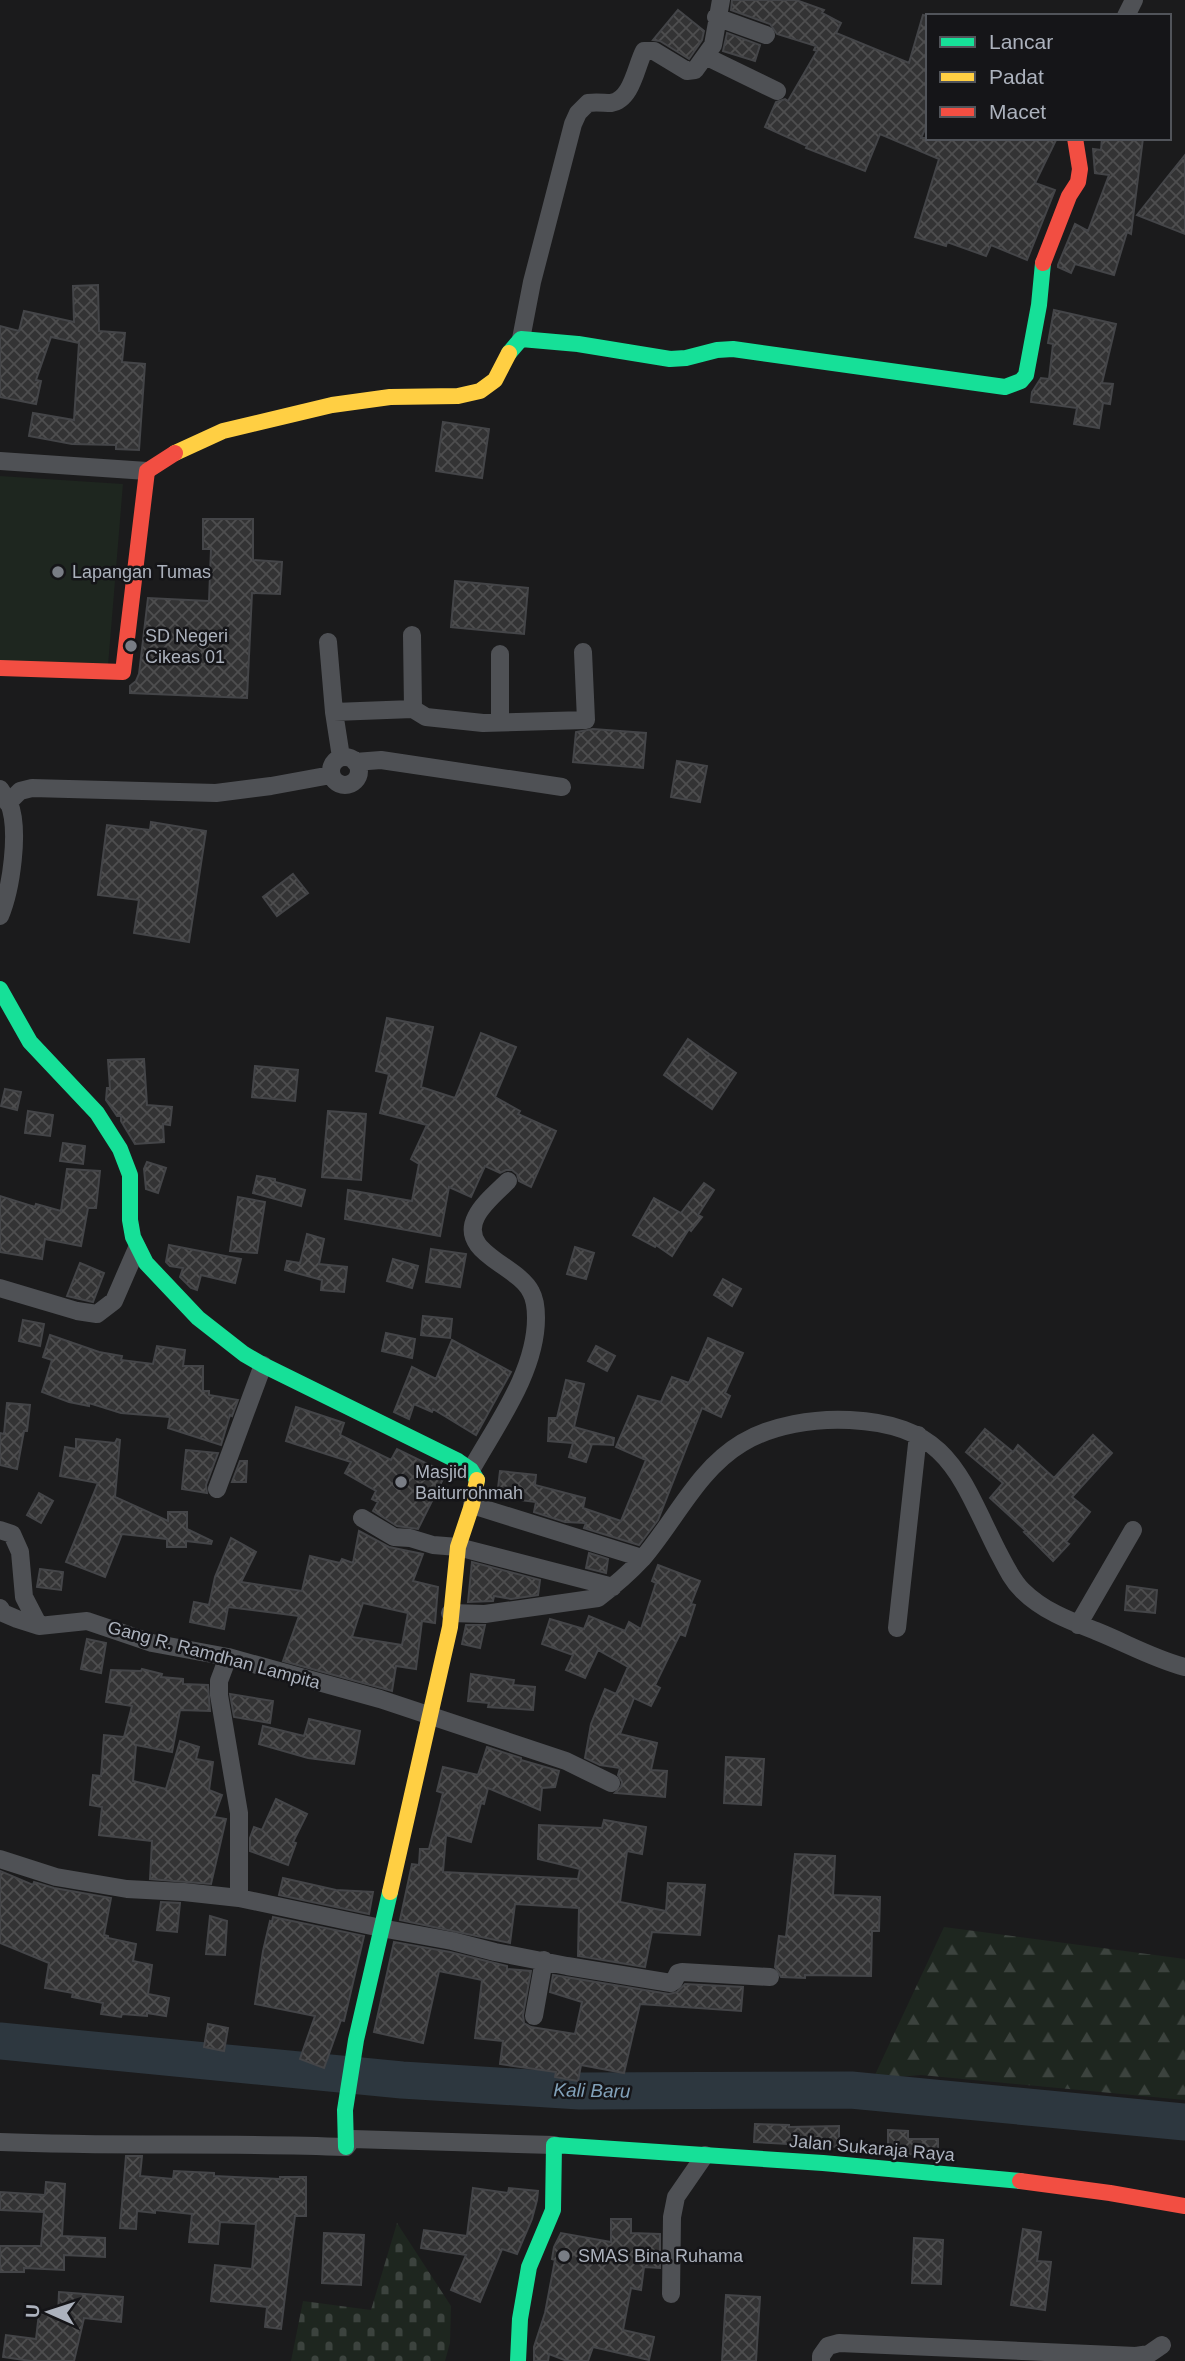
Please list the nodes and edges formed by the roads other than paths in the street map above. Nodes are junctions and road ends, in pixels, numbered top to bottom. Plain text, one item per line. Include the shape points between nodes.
1 (718, 9) edge
2 (766, 34) dead end
3 (705, 56) junction
4 (777, 91) dead end
5 (1075, 140) edge
6 (521, 339) junction
7 (0, 461) edge
8 (147, 471) junction
9 (412, 635) dead end
10 (328, 642) dead end
11 (583, 652) dead end
12 (500, 654) dead end
13 (0, 668) edge
14 (413, 709) junction
15 (334, 712) junction
16 (500, 722) junction
17 (348, 760) junction
18 (331, 775) junction
19 (562, 787) dead end
20 (4, 796) edge
21 (0, 916) edge
22 (0, 989) edge
23 (508, 1181) dead end
24 (137, 1248) junction
25 (0, 1288) edge
26 (263, 1365) junction
27 (918, 1435) junction
28 (471, 1470) junction
29 (217, 1489) dead end
30 (472, 1505) junction
31 (362, 1518) dead end
32 (0, 1530) edge
33 (1133, 1530) dead end
34 (458, 1547) junction
35 (642, 1558) junction
36 (613, 1587) junction
37 (0, 1608) edge
38 (450, 1613) junction
39 (1079, 1625) junction
40 (39, 1626) junction
41 (897, 1628) dead end
42 (228, 1657) junction
43 (1185, 1667) edge
44 (430, 1714) junction
45 (611, 1783) dead end
46 (0, 1859) edge
47 (239, 1898) junction
48 (381, 1928) junction
49 (544, 1960) junction
50 (770, 1977) dead end
51 (534, 2016) dead end
52 (0, 2142) edge
53 (554, 2145) junction
54 (346, 2147) junction
55 (705, 2155) junction
56 (1184, 2208) edge
57 (671, 2294) dead end
58 (1162, 2345) dead end
59 (518, 2361) edge
60 (821, 2361) edge

1 - 2 street
1 - 3 street via 713,45
3 - 4 street
3 - 6 street via 695,70 687,71 654,51 644,51 633,85 622,96 612,103 588,103 578,113
5 - 6 street via 1080,169 1077,182 1043,261 1026,375 1011,386 733,349 680,359
6 - 8 street via 493,384 480,391 449,397 349,400 209,436
7 - 8 street
8 - 13 street via 124,673
9 - 14 street
10 - 15 street
11 - 16 street via 586,720
12 - 16 street
14 - 15 street
14 - 16 street via 426,717
15 - 17 street
17 - 18 street via 334,761
17 - 18 street via 359,769 357,778 343,785
17 - 19 street
18 - 20 street via 216,793 32,788
20 - 21 street via 12,815 13,850
22 - 24 street via 30,1042 97,1113 120,1149 130,1175 130,1220
23 - 28 street via 476,1216 474,1242 531,1291 536,1318 520,1384
24 - 25 street via 114,1301 97,1314
24 - 26 street via 198,1318
26 - 28 street
26 - 29 street
27 - 35 street via 869,1421 838,1420 807,1422 745,1441 705,1475
27 - 39 street via 956,1469 1021,1590
27 - 41 street
28 - 30 street via 477,1480
30 - 34 street
30 - 35 street
31 - 34 street via 394,1537
32 - 40 street via 12,1534 20,1552 24,1597
33 - 39 street
34 - 36 street
34 - 38 street
35 - 36 street
36 - 38 street via 584,1601 485,1614
37 - 40 street, Gang R. Ramdhan Lampita
38 - 44 street
39 - 43 street
40 - 42 street, Gang R. Ramdhan Lampita via 87,1621 152,1643
42 - 44 street, Gang R. Ramdhan Lampita
42 - 47 street via 219,1695 239,1814
44 - 45 street, Gang R. Ramdhan Lampita via 566,1761
44 - 48 street
46 - 47 street via 55,1877 127,1889
47 - 48 street
48 - 49 street
48 - 54 street via 356,2040 345,2110
49 - 50 street via 673,1983 682,1972
49 - 51 street
52 - 54 street
53 - 54 street via 352,2138
53 - 55 street, Jalan Sukaraja Raya
53 - 59 street via 553,2210 529,2267
55 - 56 street, Jalan Sukaraja Raya via 1061,2186
55 - 57 street via 676,2197
58 - 60 street via 1136,2356 839,2343 828,2346

